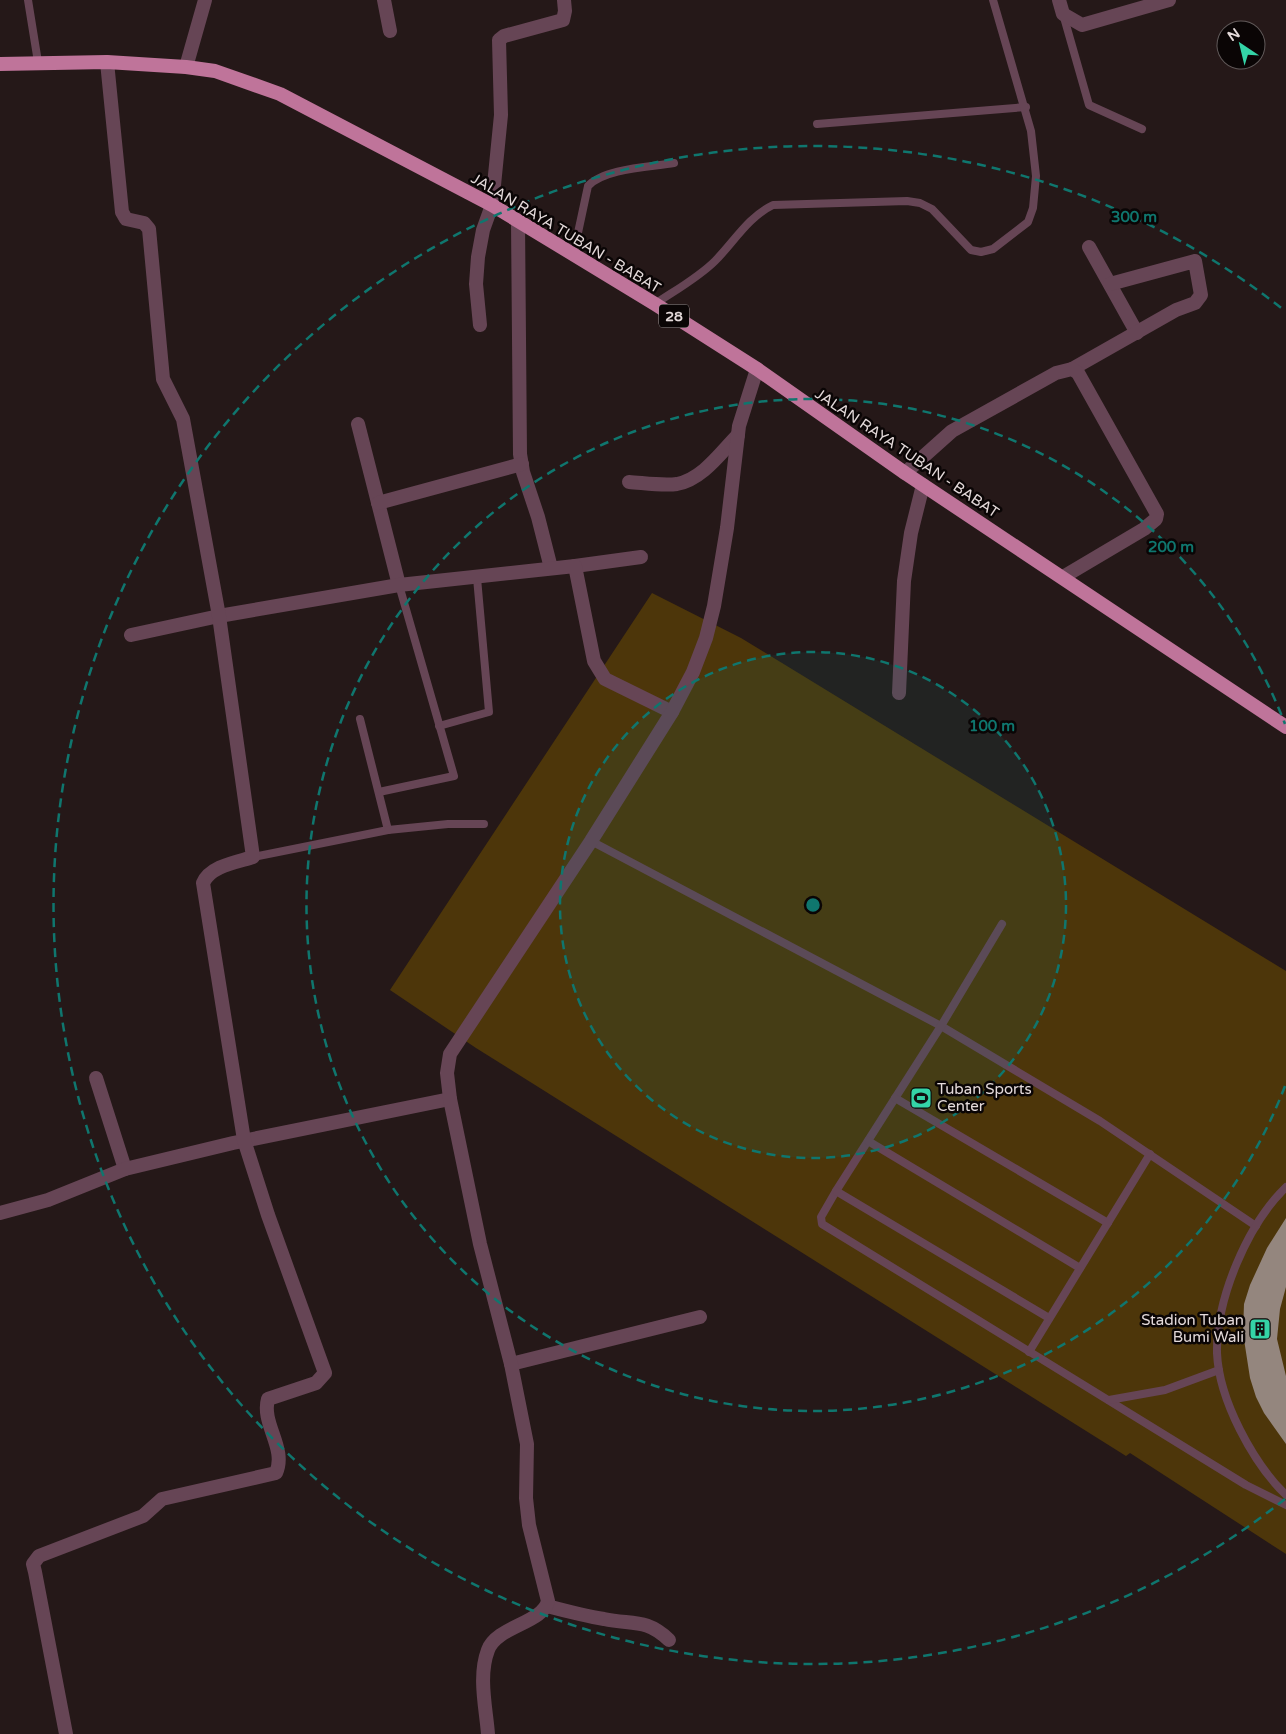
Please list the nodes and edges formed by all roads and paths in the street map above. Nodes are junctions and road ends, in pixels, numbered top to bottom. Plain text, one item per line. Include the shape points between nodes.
1 (28, 0) edge
2 (205, 0) edge
3 (384, 0) edge
4 (564, 0) edge
5 (993, 0) edge
6 (1059, 0) edge
7 (1170, 0) edge
8 (1064, 14) junction
9 (390, 31) dead end
10 (38, 62) junction
11 (107, 62) junction
12 (0, 64) edge
13 (186, 67) junction
14 (1026, 107) junction
15 (817, 124) dead end
16 (1142, 129) dead end
17 (674, 163) dead end
18 (492, 205) junction
19 (518, 222) junction
20 (1089, 247) dead end
21 (573, 256) junction
22 (1110, 284) junction
23 (655, 304) junction
24 (480, 325) dead end
25 (1137, 333) junction
26 (757, 369) junction
27 (1072, 369) junction
28 (358, 424) dead end
29 (738, 435) junction
30 (522, 464) junction
31 (905, 474) junction
32 (629, 482) dead end
33 (923, 485) junction
34 (378, 503) junction
35 (641, 557) dead end
36 (575, 566) junction
37 (551, 568) junction
38 (1063, 577) junction
39 (477, 578) junction
40 (399, 585) junction
41 (219, 616) junction
42 (131, 635) dead end
43 (899, 693) dead end
44 (672, 712) junction
45 (360, 719) dead end
46 (440, 726) junction
47 (1286, 726) edge
48 (379, 792) junction
49 (484, 824) dead end
50 (388, 830) junction
51 (591, 841) junction
52 (253, 857) junction
53 (1002, 924) dead end
54 (942, 1026) junction
55 (96, 1078) dead end
56 (895, 1098) junction
57 (450, 1099) junction
58 (244, 1140) junction
59 (868, 1141) junction
60 (1150, 1154) junction
61 (125, 1169) junction
62 (1286, 1187) edge
63 (836, 1190) junction
64 (0, 1213) edge
65 (1108, 1223) junction
66 (1256, 1226) junction
67 (1080, 1268) junction
68 (700, 1317) dead end
69 (1049, 1318) junction
70 (1029, 1352) junction
71 (511, 1364) junction
72 (1219, 1370) junction
73 (1108, 1400) junction
74 (1286, 1496) edge
75 (1286, 1505) edge
76 (547, 1606) junction
77 (669, 1640) dead end
78 (66, 1734) edge
79 (488, 1734) edge

1 - 10 lane
2 - 13 street
3 - 9 street
4 - 18 street via 563,20 498,40 501,115
5 - 14 lane
6 - 8 street
7 - 8 street via 1082,25
8 - 16 lane via 1089,105
10 - 11 highway, JALAN RAYA TUBAN - BABAT / 28
10 - 12 highway, JALAN RAYA TUBAN - BABAT / 28
11 - 13 highway, JALAN RAYA TUBAN - BABAT / 28
11 - 41 street via 122,212 126,219 144,223 149,229 163,379 183,419
13 - 18 highway, JALAN RAYA TUBAN - BABAT / 28 via 215,71 280,94
14 - 15 lane
14 - 23 lane via 1036,176 1033,208 1028,222 993,248 981,252 971,250 932,209 920,203 773,205 750,221 713,263
17 - 21 lane via 594,179 588,186
18 - 19 highway, JALAN RAYA TUBAN - BABAT / 28
18 - 24 street via 478,256 476,284
19 - 21 highway, JALAN RAYA TUBAN - BABAT / 28
19 - 30 street
20 - 22 street
21 - 23 highway, JALAN RAYA TUBAN - BABAT / 28
22 - 25 street
22 - 25 street via 1195,261 1201,291 1199,300
23 - 26 highway, JALAN RAYA TUBAN - BABAT / 28
25 - 27 street
26 - 29 street via 742,409
26 - 31 highway, JALAN RAYA TUBAN - BABAT / 28
27 - 31 street via 1056,373 952,431
27 - 38 street via 1078,373 1157,514 1156,519 1144,529
28 - 34 street
29 - 32 street via 702,472 677,484
29 - 44 street via 727,528 706,638
30 - 34 street
30 - 37 street
31 - 33 highway, JALAN RAYA TUBAN - BABAT / 28
33 - 38 highway, JALAN RAYA TUBAN - BABAT / 28
33 - 43 street via 904,580
34 - 40 street
35 - 36 street
36 - 37 street
36 - 44 street via 594,661 601,674 605,679
37 - 39 street
38 - 47 highway, JALAN RAYA TUBAN - BABAT / 28
39 - 40 street
39 - 46 lane via 489,712
40 - 41 street
40 - 46 lane
41 - 42 street
41 - 52 street
44 - 51 street
45 - 48 lane
46 - 48 lane via 454,776
48 - 50 lane
49 - 50 lane
50 - 52 lane
51 - 54 lane
51 - 57 street via 450,1054 447,1073
52 - 58 street via 212,871 203,883
53 - 54 lane
54 - 56 lane
54 - 60 lane
55 - 61 street
56 - 59 lane
56 - 65 lane
57 - 58 street
57 - 71 street via 480,1244
58 - 61 street
58 - 78 street via 325,1373 316,1383 268,1399 265,1409 280,1456 276,1473 162,1499 143,1516 39,1556 33,1564
59 - 63 lane
59 - 67 lane
60 - 65 lane
60 - 66 lane
61 - 64 street via 48,1200
62 - 66 lane
63 - 69 lane
63 - 70 lane via 821,1217 825,1227
65 - 67 lane
66 - 72 lane via 1237,1265 1223,1311 1218,1334
67 - 69 lane
68 - 71 street
69 - 70 lane
70 - 73 lane
71 - 76 street via 527,1444 529,1525 548,1594
72 - 73 lane via 1165,1390
72 - 74 lane via 1245,1439
73 - 75 lane via 1246,1485
76 - 77 street via 607,1620 639,1622 653,1627
76 - 79 street via 499,1636 487,1652 483,1681

